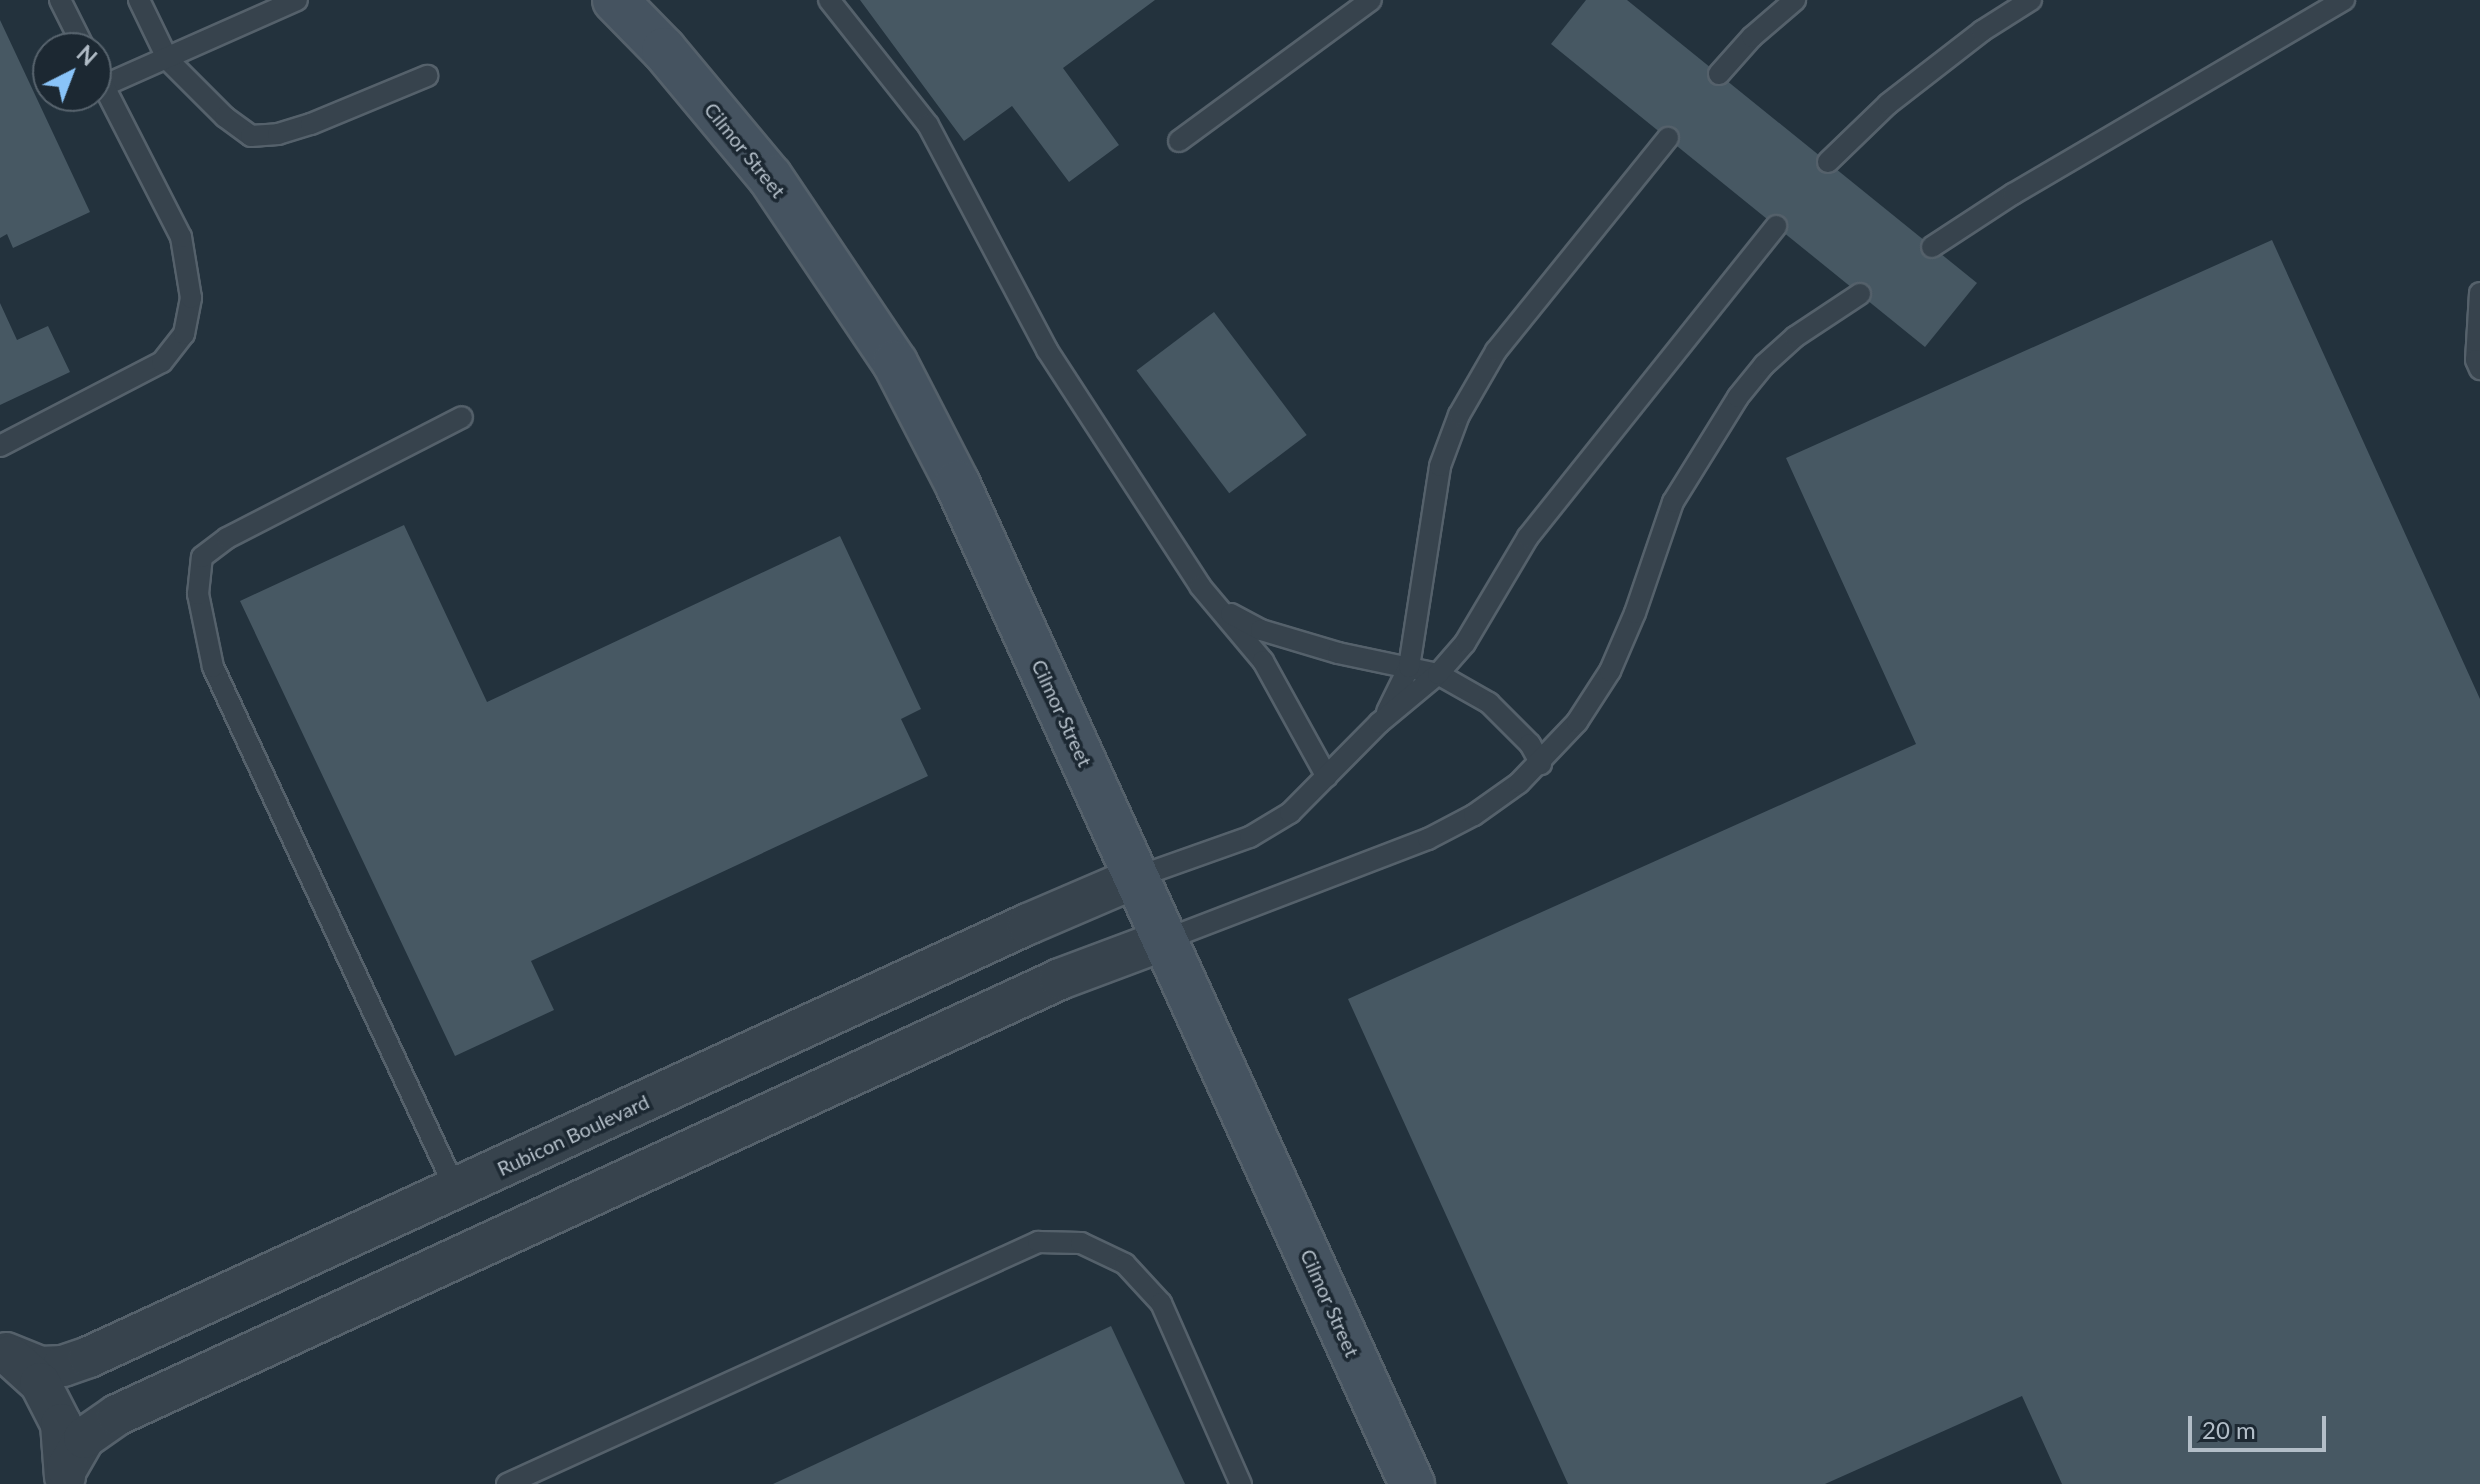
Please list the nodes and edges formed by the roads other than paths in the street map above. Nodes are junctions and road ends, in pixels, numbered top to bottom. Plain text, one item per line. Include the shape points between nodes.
1 (60, 0) edge
2 (139, 0) edge
3 (297, 0) edge
4 (615, 0) edge
5 (829, 0) edge
6 (1371, 0) edge
7 (1795, 0) edge
8 (2031, 0) edge
9 (2344, 0) edge
10 (76, 32) edge
11 (168, 60) junction
12 (1719, 74) dead end
13 (112, 76) edge
14 (427, 76) dead end
15 (112, 102) edge
16 (1668, 138) dead end
17 (1179, 141) dead end
18 (1828, 162) dead end
19 (1776, 226) dead end
20 (1932, 247) dead end
21 (2480, 293) edge
22 (1860, 294) dead end
23 (2480, 369) edge
24 (462, 417) dead end
25 (0, 446) edge
26 (1222, 610) junction
27 (1409, 667) junction
28 (1438, 674) junction
29 (1379, 723) junction
30 (1541, 764) junction
31 (1327, 777) junction
32 (1137, 877) junction
33 (1167, 939) junction
34 (456, 1190) junction
35 (3, 1352) edge
36 (66, 1476) edge
37 (507, 1484) edge
38 (1241, 1484) edge
39 (1412, 1484) edge

1 - 10 lane
2 - 11 lane
3 - 11 lane
4 - 32 street, Cilmor Street via 770,177 895,363 957,483
5 - 26 lane via 928,125 1047,350 1200,586
6 - 17 lane
7 - 12 lane
8 - 18 lane via 1888,104
9 - 20 lane
11 - 13 lane
11 - 14 lane via 251,136 311,124
15 - 25 lane via 181,237 191,298 184,334 162,362
16 - 27 lane via 1496,351 1459,415 1440,466
19 - 28 lane via 1528,537 1465,643
21 - 23 lane
22 - 30 lane via 1795,337 1738,397 1673,502 1610,671
24 - 34 lane via 227,538 202,557 198,594 213,667
26 - 27 lane via 1261,630 1360,659
26 - 31 lane via 1263,661
27 - 28 lane
27 - 29 lane
28 - 29 lane
28 - 30 lane via 1489,703 1530,744
29 - 31 lane
30 - 33 lane via 1474,815 1428,839
31 - 32 lane via 1290,813 1250,837
32 - 33 street, Cilmor Street
32 - 34 street, Rubicon Boulevard
33 - 36 street via 1060,979 123,1412 84,1438
33 - 39 street, Cilmor Street
34 - 35 street, Rubicon Boulevard via 89,1357 41,1367
35 - 36 street via 40,1383 61,1424
37 - 38 lane via 1038,1242 1081,1243 1125,1264 1161,1303

